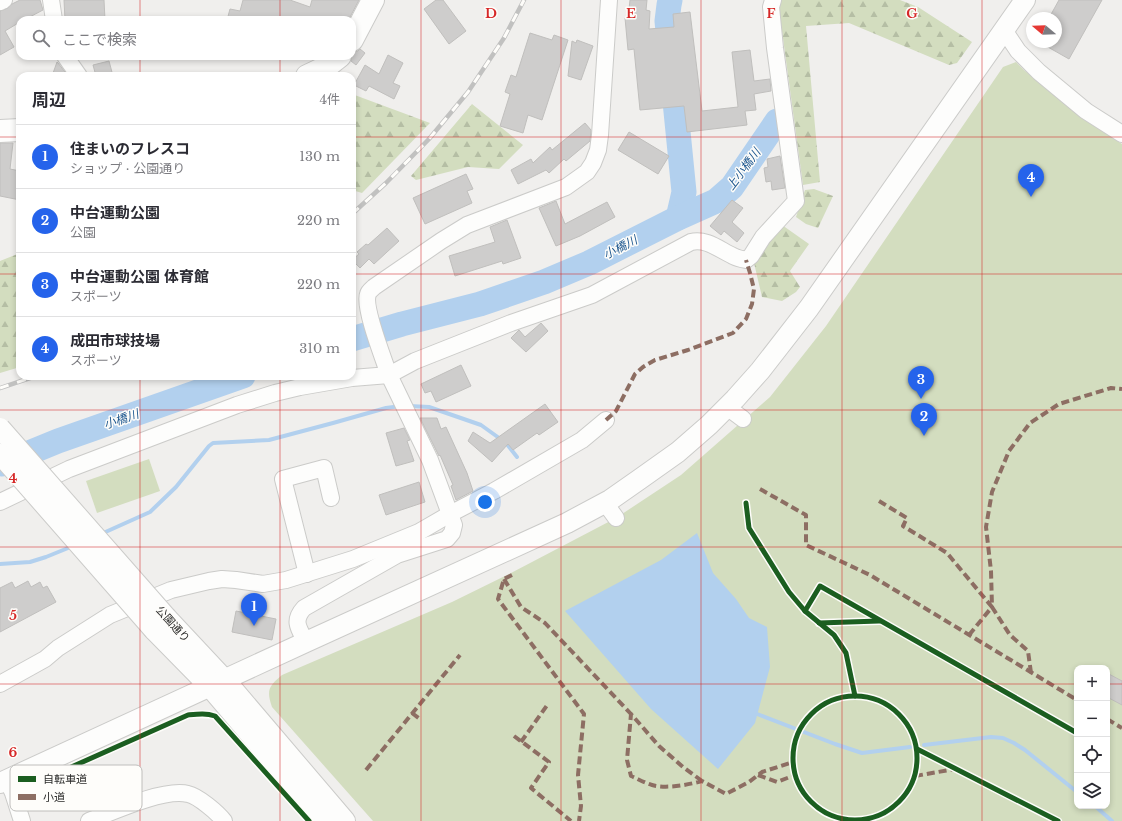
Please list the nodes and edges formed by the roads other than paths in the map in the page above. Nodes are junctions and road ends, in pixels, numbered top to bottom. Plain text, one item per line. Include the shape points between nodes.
1 (4, 0) edge
2 (51, 0) edge
3 (373, 0) edge
4 (609, 0) edge
5 (773, 0) edge
6 (1025, 0) edge
7 (0, 2) edge
8 (53, 16) edge
9 (1004, 30) junction
10 (356, 32) edge
11 (68, 60) edge
12 (335, 60) edge
13 (76, 72) edge
14 (315, 72) edge
15 (16, 130) edge
16 (0, 131) edge
17 (1122, 134) edge
18 (387, 369) junction
19 (356, 377) edge
20 (340, 380) edge
21 (727, 407) junction
22 (742, 419) dead end
23 (606, 420) dead end
24 (0, 428) edge
25 (0, 454) edge
26 (331, 498) dead end
27 (0, 502) edge
28 (450, 514) junction
29 (307, 574) junction
30 (160, 624) junction
31 (306, 642) junction
32 (217, 683) junction
33 (0, 684) edge
34 (41, 765) edge
35 (142, 802) edge
36 (19, 811) edge
37 (116, 811) edge
38 (223, 820) edge
39 (22, 821) edge
40 (89, 821) edge
41 (324, 821) edge
42 (345, 821) edge

1 - 7 street
2 - 8 street
3 - 10 main road
4 - 18 street via 600,135 593,163 587,172 566,187 467,225 374,287 368,293 367,302
5 - 18 street via 771,7 775,48 796,201 763,237 751,256 746,260 734,257 713,245 696,240 592,295
6 - 9 street
9 - 17 street via 1018,52 1039,72 1086,111
9 - 21 street via 809,308 760,371
11 - 13 street
12 - 14 main road
15 - 16 main road
18 - 19 street
18 - 28 street via 430,460
20 - 27 street via 275,393 237,405 69,469
21 - 22 street
21 - 31 street via 678,452 640,479 611,510 567,524
23 - 28 street via 582,440 494,492
24 - 30 street, 公園通り, bridge
25 - 30 street, 公園通り, bridge
26 - 29 street via 324,468 283,479
28 - 29 street via 419,532 353,559
28 - 31 street via 454,525 447,539 397,555 304,608 297,619
29 - 33 street via 263,584 222,579 171,590 110,616 58,648 45,659
30 - 32 street, 公園通り
31 - 32 street
32 - 34 street
32 - 41 street, 公園通り
32 - 42 street, 公園通り
35 - 38 street via 174,793 188,794 200,800
36 - 39 street
37 - 40 street

